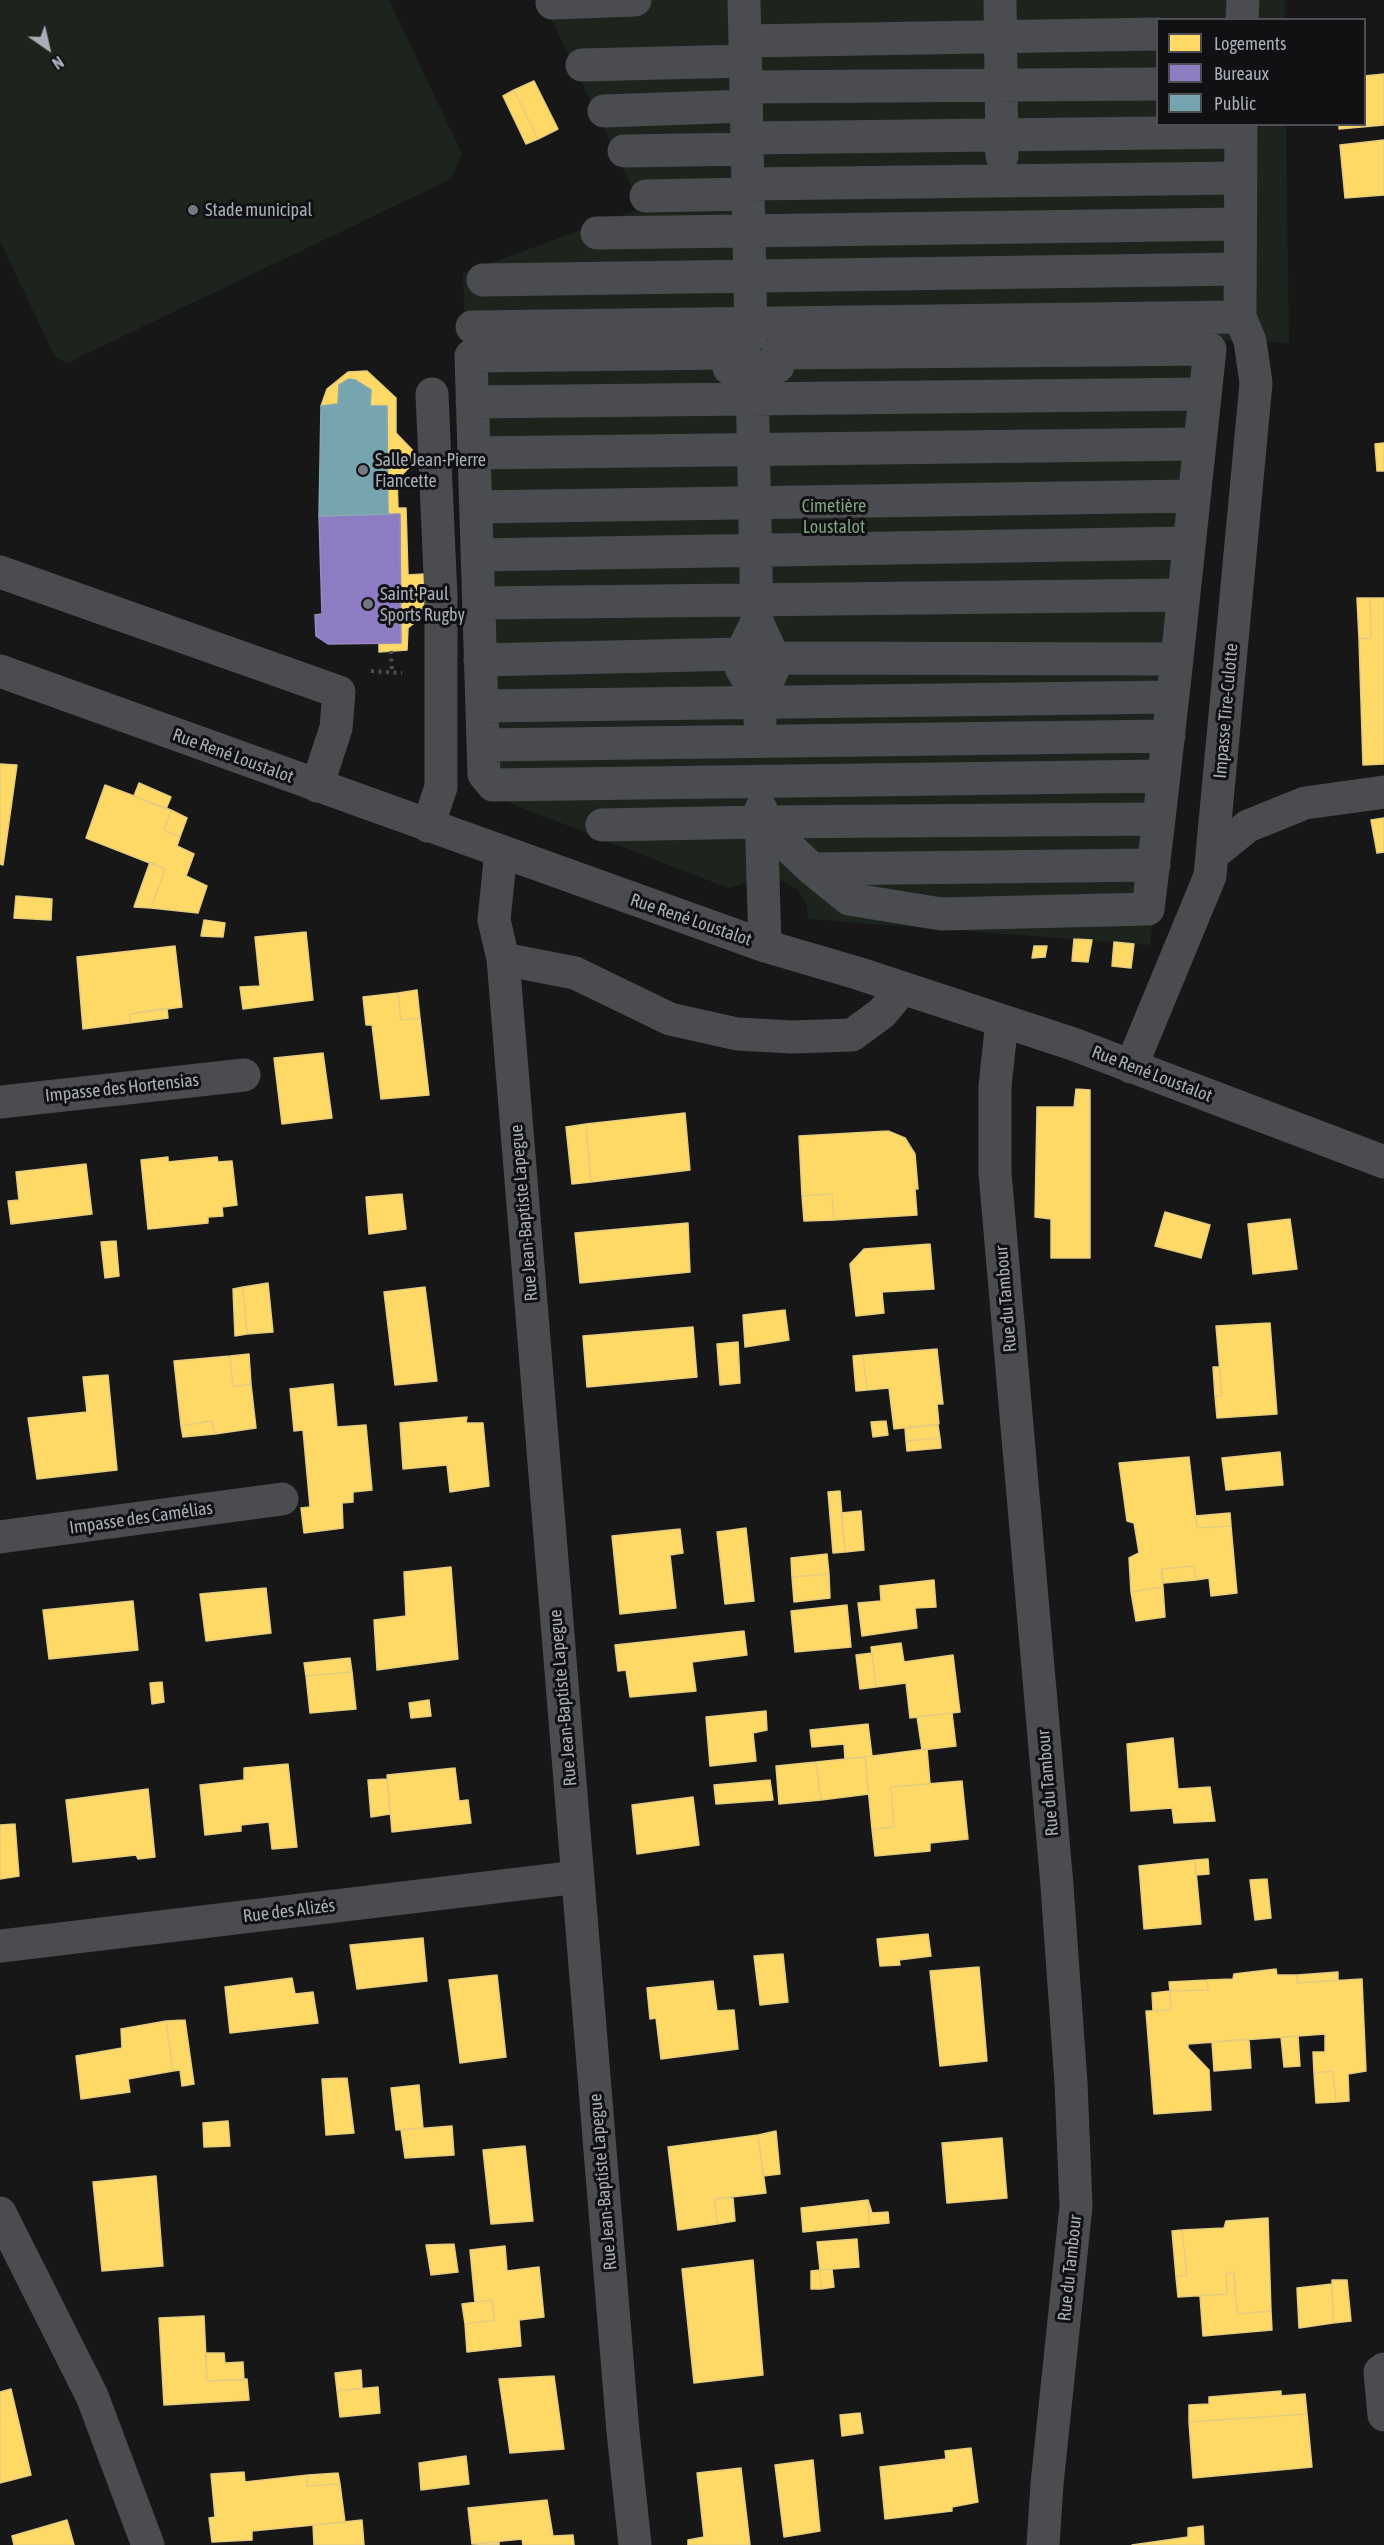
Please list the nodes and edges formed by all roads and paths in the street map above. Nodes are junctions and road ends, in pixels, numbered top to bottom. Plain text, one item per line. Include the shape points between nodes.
1 (635, 0) edge
2 (744, 0) edge
3 (1000, 0) edge
4 (1243, 0) edge
5 (552, 3) dead end
6 (1242, 18) edge
7 (1156, 34) edge
8 (1000, 37) junction
9 (582, 65) dead end
10 (1156, 84) edge
11 (1001, 86) junction
12 (746, 97) junction
13 (604, 111) dead end
14 (1241, 128) edge
15 (1002, 134) junction
16 (624, 151) dead end
17 (1240, 178) junction
18 (1003, 181) junction
19 (748, 189) junction
20 (645, 196) dead end
21 (1239, 224) junction
22 (1003, 228) junction
23 (749, 231) junction
24 (597, 233) dead end
25 (1239, 269) junction
26 (1004, 273) junction
27 (750, 276) junction
28 (483, 280) dead end
29 (1004, 320) junction
30 (472, 327) dead end
31 (1245, 329) junction
32 (752, 357) junction
33 (432, 394) dead end
34 (1205, 394) junction
35 (472, 402) junction
36 (1200, 444) junction
37 (754, 449) junction
38 (474, 453) junction
39 (1194, 496) junction
40 (755, 503) junction
41 (476, 507) junction
42 (1189, 543) junction
43 (756, 550) junction
44 (477, 555) junction
45 (0, 572) edge
46 (1183, 595) junction
47 (479, 603) junction
48 (757, 611) junction
49 (391, 651) dead end
50 (741, 654) junction
51 (774, 658) junction
52 (1177, 659) junction
53 (480, 660) junction
54 (0, 671) edge
55 (392, 673) dead end
56 (1173, 697) junction
57 (760, 701) junction
58 (482, 706) junction
59 (1169, 736) junction
60 (760, 741) junction
61 (483, 745) junction
62 (1164, 776) junction
63 (761, 781) junction
64 (317, 786) junction
65 (1384, 792) edge
66 (1159, 819) junction
67 (762, 822) junction
68 (602, 825) dead end
69 (428, 826) junction
70 (501, 851) junction
71 (1212, 855) junction
72 (1154, 865) junction
73 (812, 869) junction
74 (765, 946) junction
75 (503, 958) junction
76 (902, 989) junction
77 (1002, 1021) junction
78 (1131, 1067) junction
79 (244, 1075) dead end
80 (0, 1102) edge
81 (1384, 1162) edge
82 (282, 1499) dead end
83 (0, 1537) edge
84 (578, 1877) junction
85 (0, 1946) edge
86 (0, 2213) edge
87 (1384, 2369) edge
88 (1384, 2415) edge
89 (148, 2545) edge
90 (635, 2545) edge
91 (1043, 2545) edge

1 - 5 street
2 - 12 street
3 - 8 street
4 - 6 street
7 - 8 street
8 - 11 street
8 - 12 street
9 - 12 street
10 - 11 street
11 - 12 street
11 - 15 street
12 - 13 street
12 - 15 street
12 - 16 street
12 - 19 street
14 - 15 street
14 - 17 street, Impasse Tire-Culotte
15 - 18 street
17 - 18 street
17 - 21 street, Impasse Tire-Culotte
18 - 19 street
18 - 22 street
19 - 20 street
19 - 23 street
21 - 22 street
21 - 25 street, Impasse Tire-Culotte
22 - 23 street
22 - 26 street
23 - 24 street
23 - 27 street
25 - 26 street
25 - 31 street, Impasse Tire-Culotte
26 - 27 street
26 - 29 street
27 - 28 street
27 - 32 street
29 - 31 street
29 - 32 street
30 - 32 street
31 - 71 street, Impasse Tire-Culotte via 1256,383
32 - 34 street
32 - 34 street via 778,366 778,353 1210,349
32 - 35 street
32 - 35 street via 729,368 730,353 471,356
32 - 37 street
33 - 69 street via 441,597 441,787
34 - 36 street
35 - 38 street
36 - 37 street
36 - 39 street
37 - 38 street
37 - 40 street
38 - 41 street
39 - 40 street
39 - 42 street
40 - 41 street
40 - 43 street
41 - 44 street
42 - 43 street
42 - 46 street
43 - 44 street
43 - 48 street
44 - 47 street
45 - 64 street via 339,692 336,728
46 - 48 street
46 - 52 street
47 - 48 street
47 - 53 street
48 - 50 street
48 - 51 street
49 - 55 path
50 - 53 street
50 - 57 street via 741,668
51 - 52 street
51 - 57 street
52 - 56 street
53 - 58 street
54 - 64 street, Rue René Loustalot
56 - 57 street
56 - 59 street
57 - 58 street
57 - 60 street
58 - 61 street
59 - 60 street
59 - 62 street
60 - 61 street
60 - 63 street
61 - 63 street via 484,774 493,785
62 - 63 street
62 - 66 street
63 - 67 street
64 - 69 street, Rue René Loustalot
65 - 71 street via 1305,803 1248,826
66 - 67 street
66 - 72 street
67 - 68 street
67 - 73 street
67 - 74 street
69 - 70 street, Rue René Loustalot
70 - 74 street, Rue René Loustalot
70 - 75 street, Rue Jean-Baptiste Lapegue via 494,920
71 - 78 street, Impasse Tire-Culotte via 1210,876
72 - 73 street
72 - 73 street via 1148,909 953,914 849,898
74 - 76 street, Rue René Loustalot
75 - 76 street via 575,973 670,1018 737,1034 852,1035 882,1012
75 - 84 street, Rue Jean-Baptiste Lapegue
76 - 77 street, Rue René Loustalot
77 - 78 street, Rue René Loustalot
77 - 91 street, Rue du Tambour via 995,1086 995,1173 1057,1886 1076,2206
78 - 81 street, Rue René Loustalot
79 - 80 street, Impasse des Hortensias
82 - 83 street, Impasse des Camélias
84 - 85 street, Rue des Alizés
84 - 90 street, Rue Jean-Baptiste Lapegue
86 - 89 street via 92,2396
87 - 88 street via 1380,2372

